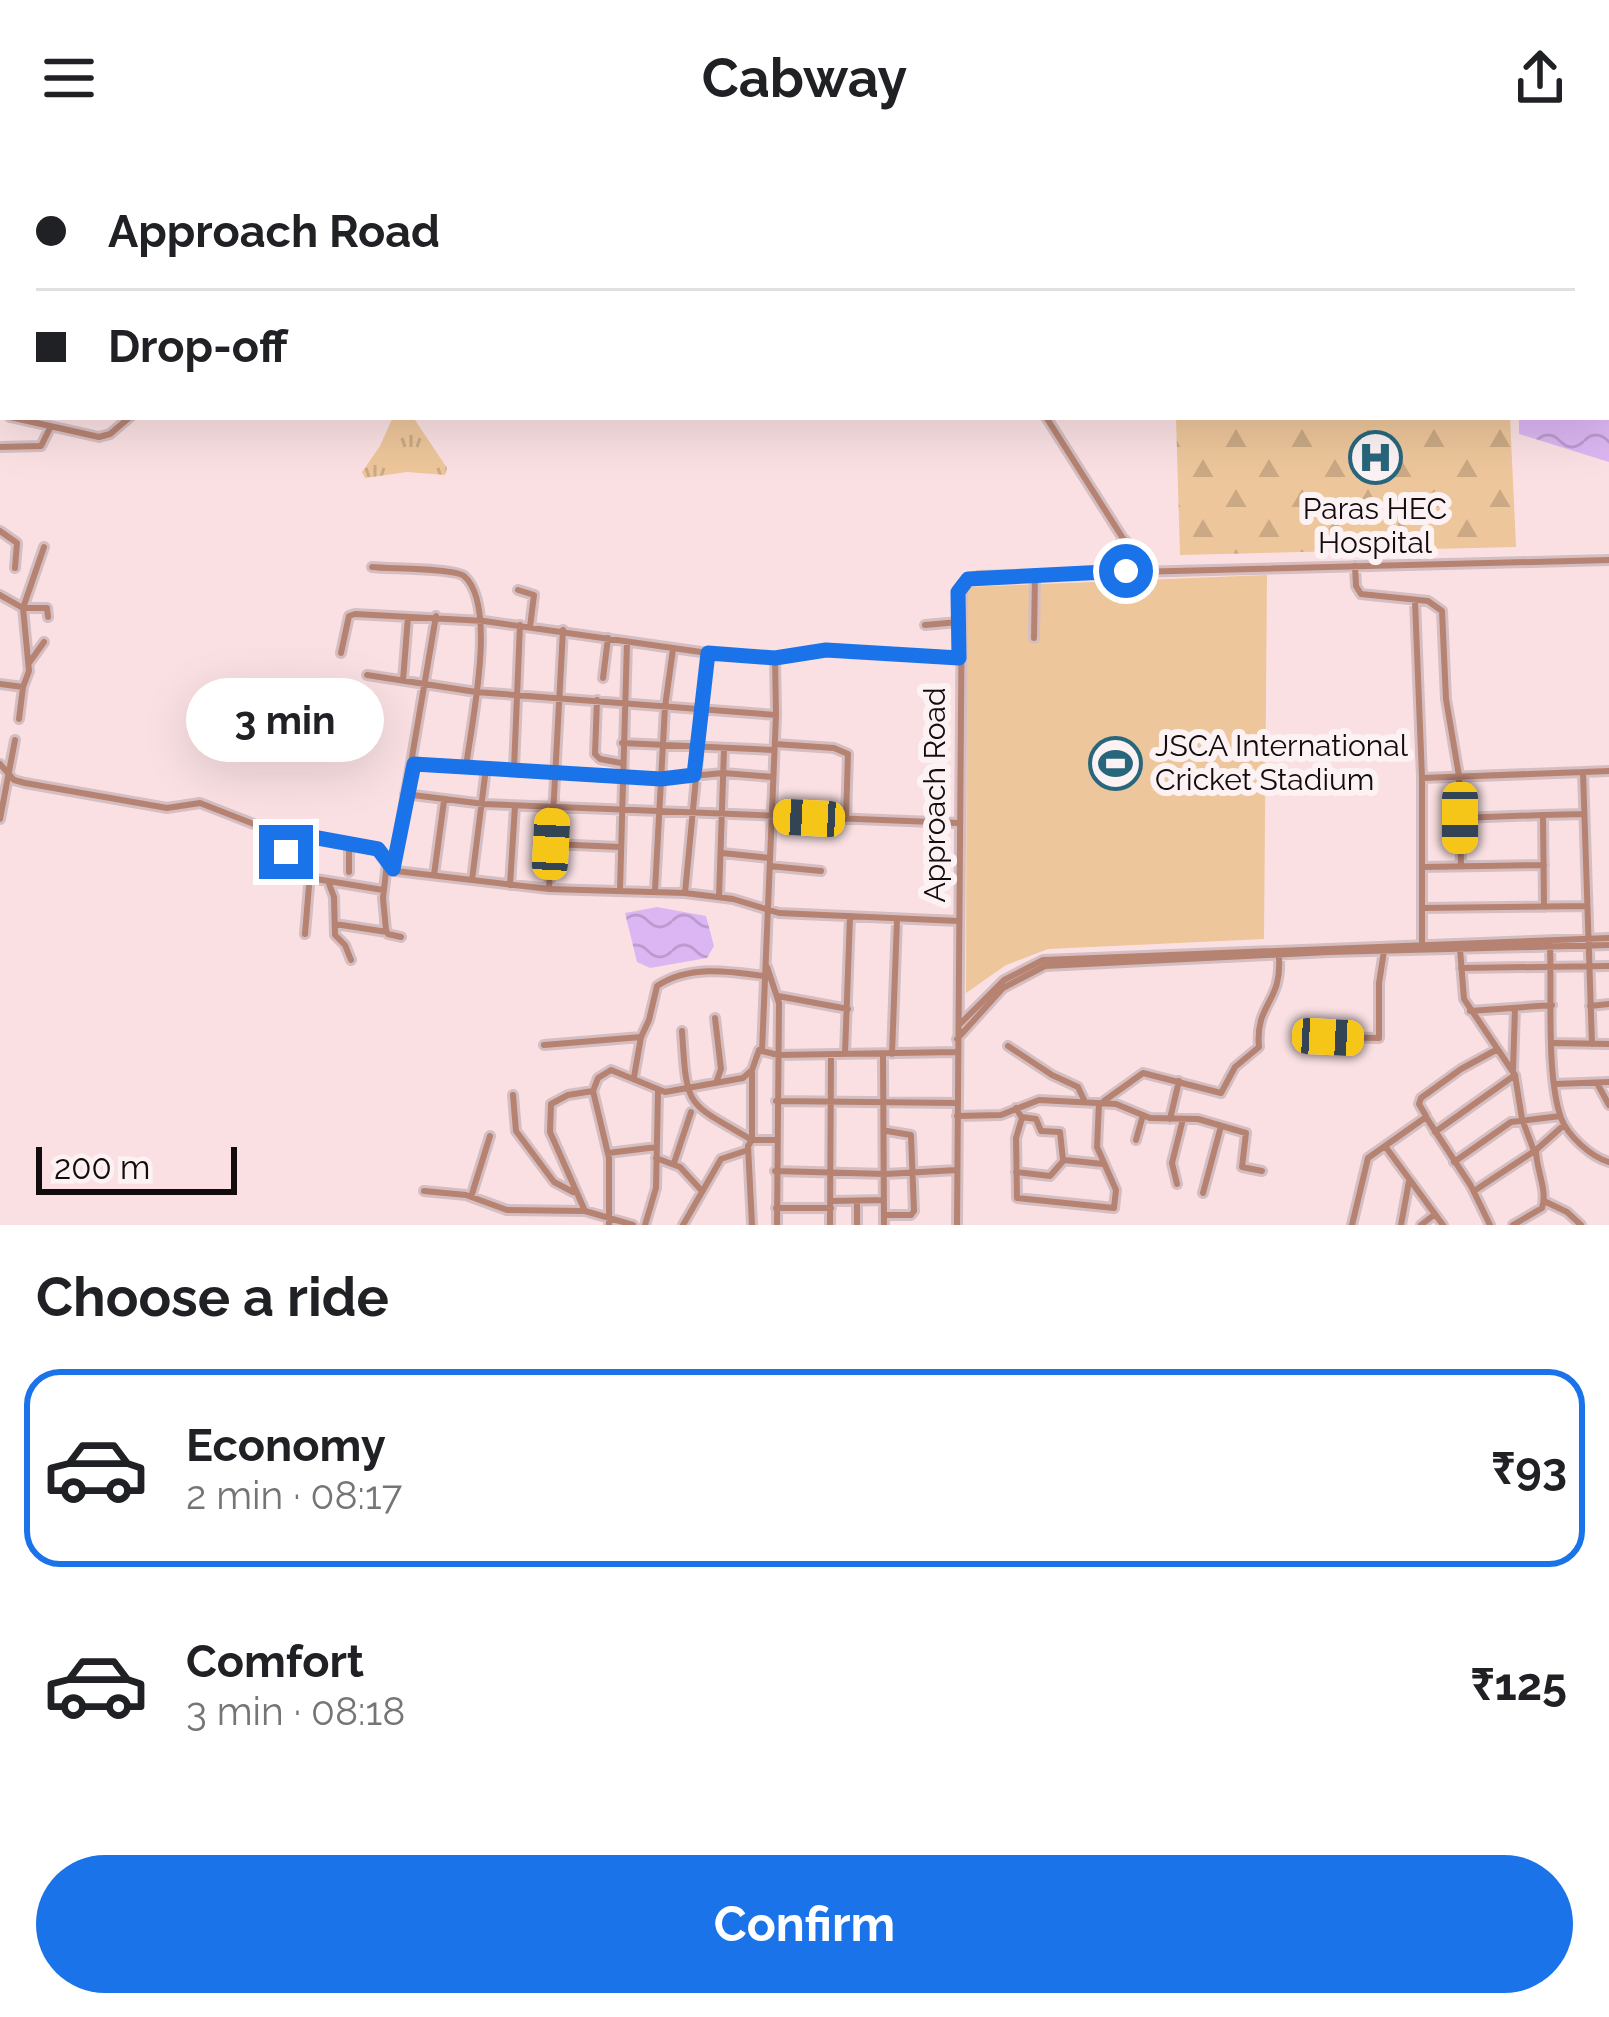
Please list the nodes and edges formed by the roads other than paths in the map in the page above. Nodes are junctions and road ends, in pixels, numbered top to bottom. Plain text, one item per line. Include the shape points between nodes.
1 (22, 420) edge
2 (126, 420) edge
3 (1048, 420) edge
4 (50, 428) junction
5 (0, 447) edge
6 (0, 531) edge
7 (1121, 540) junction
8 (44, 547) dead end
9 (1609, 560) edge
10 (1355, 566) junction
11 (372, 567) dead end
12 (15, 568) dead end
13 (1146, 570) junction
14 (1115, 571) junction
15 (1126, 571) junction
16 (1035, 574) junction
17 (518, 590) dead end
18 (0, 595) edge
19 (1414, 600) junction
20 (23, 608) junction
21 (436, 616) junction
22 (48, 617) dead end
23 (408, 617) junction
24 (484, 621) junction
25 (959, 622) junction
26 (525, 626) junction
27 (925, 626) dead end
28 (562, 631) junction
29 (608, 638) junction
30 (1034, 638) dead end
31 (627, 641) junction
32 (44, 642) dead end
33 (673, 648) junction
34 (340, 653) dead end
35 (708, 653) junction
36 (775, 658) junction
37 (959, 658) junction
38 (28, 664) junction
39 (367, 675) dead end
40 (603, 678) dead end
41 (403, 681) junction
42 (0, 684) edge
43 (427, 685) junction
44 (23, 687) junction
45 (476, 692) junction
46 (517, 696) junction
47 (560, 698) junction
48 (597, 700) junction
49 (623, 702) junction
50 (665, 707) junction
51 (701, 710) junction
52 (776, 715) junction
53 (19, 719) dead end
54 (15, 740) dead end
55 (622, 743) junction
56 (663, 746) junction
57 (774, 747) junction
58 (697, 748) junction
59 (724, 748) junction
60 (622, 763) junction
61 (0, 764) edge
62 (414, 764) junction
63 (466, 766) junction
64 (486, 768) junction
65 (514, 769) junction
66 (555, 771) junction
67 (1609, 771) edge
68 (1583, 772) junction
69 (7, 773) junction
70 (723, 773) junction
71 (694, 775) junction
72 (621, 776) junction
73 (1459, 776) junction
74 (773, 777) junction
75 (1422, 778) junction
76 (661, 779) junction
77 (405, 794) junction
78 (444, 800) junction
79 (484, 804) junction
80 (515, 806) junction
81 (553, 807) junction
82 (620, 811) junction
83 (660, 812) junction
84 (691, 812) junction
85 (723, 814) junction
86 (1584, 814) junction
87 (1544, 815) junction
88 (771, 816) junction
89 (0, 818) edge
90 (1460, 818) junction
91 (846, 820) junction
92 (958, 823) junction
93 (296, 834) junction
94 (313, 837) junction
95 (349, 843) junction
96 (551, 844) junction
97 (620, 847) junction
98 (722, 853) junction
99 (268, 858) dead end
100 (770, 862) junction
101 (1544, 865) junction
102 (390, 866) junction
103 (1461, 866) junction
104 (1422, 867) junction
105 (821, 871) dead end
106 (349, 872) dead end
107 (434, 875) junction
108 (309, 878) junction
109 (328, 880) junction
110 (472, 880) junction
111 (510, 885) junction
112 (549, 889) junction
113 (383, 890) junction
114 (620, 890) junction
115 (655, 890) junction
116 (686, 893) junction
117 (719, 897) junction
118 (1586, 906) junction
119 (1544, 907) junction
120 (1422, 908) junction
121 (769, 910) junction
122 (850, 916) junction
123 (898, 918) junction
124 (958, 921) junction
125 (335, 924) junction
126 (387, 932) junction
127 (305, 934) dead end
128 (401, 937) dead end
129 (1587, 942) junction
130 (1609, 942) edge
131 (1422, 946) junction
132 (1550, 946) junction
133 (1460, 949) junction
134 (1384, 951) junction
135 (1279, 956) junction
136 (350, 960) dead end
137 (765, 961) junction
138 (1609, 966) edge
139 (1461, 968) junction
140 (1588, 968) junction
141 (1551, 969) junction
142 (764, 976) junction
143 (778, 996) junction
144 (1609, 1004) edge
145 (1552, 1005) junction
146 (1590, 1006) junction
147 (1515, 1008) junction
148 (848, 1009) junction
149 (1470, 1011) junction
150 (715, 1018) dead end
151 (956, 1027) junction
152 (682, 1031) dead end
153 (641, 1036) junction
154 (1328, 1037) dead end
155 (956, 1040) junction
156 (1554, 1043) junction
157 (1592, 1044) junction
158 (1609, 1044) edge
159 (544, 1045) dead end
160 (1008, 1046) dead end
161 (760, 1047) junction
162 (1496, 1050) junction
163 (956, 1052) junction
164 (831, 1054) junction
165 (845, 1054) junction
166 (888, 1054) junction
167 (778, 1055) junction
168 (752, 1070) junction
169 (1514, 1074) junction
170 (634, 1077) junction
171 (1179, 1082) junction
172 (1597, 1082) junction
173 (1609, 1082) edge
174 (716, 1083) junction
175 (1555, 1084) junction
176 (593, 1090) junction
177 (658, 1091) junction
178 (686, 1091) junction
179 (513, 1095) dead end
180 (831, 1100) junction
181 (776, 1101) junction
182 (884, 1102) junction
183 (1085, 1102) junction
184 (956, 1103) junction
185 (1100, 1103) junction
186 (1609, 1105) edge
187 (1016, 1108) junction
188 (691, 1112) dead end
189 (1143, 1115) junction
190 (957, 1116) junction
191 (1022, 1117) junction
192 (1426, 1117) junction
193 (1170, 1119) junction
194 (1183, 1119) junction
195 (1522, 1119) junction
196 (1562, 1120) junction
197 (1221, 1126) junction
198 (885, 1131) junction
199 (1435, 1132) junction
200 (490, 1136) dead end
201 (1136, 1139) dead end
202 (752, 1140) junction
203 (776, 1140) junction
204 (1385, 1146) junction
205 (657, 1147) junction
206 (748, 1150) junction
207 (1535, 1151) junction
208 (608, 1153) junction
209 (656, 1158) junction
210 (1063, 1160) junction
211 (1454, 1162) junction
212 (1609, 1162) edge
213 (674, 1163) junction
214 (1103, 1164) junction
215 (957, 1170) junction
216 (1262, 1171) dead end
217 (775, 1172) junction
218 (832, 1172) junction
219 (1016, 1172) junction
220 (910, 1173) junction
221 (886, 1174) junction
222 (1410, 1179) junction
223 (1177, 1184) dead end
224 (701, 1190) junction
225 (424, 1191) dead end
226 (1474, 1191) junction
227 (1203, 1192) dead end
228 (577, 1194) junction
229 (471, 1196) junction
230 (857, 1201) junction
231 (884, 1201) junction
232 (1544, 1202) junction
233 (831, 1204) junction
234 (776, 1208) junction
235 (548, 1210) junction
236 (585, 1211) junction
237 (1435, 1214) junction
238 (884, 1215) junction
239 (608, 1220) edge
240 (544, 1225) edge
241 (633, 1225) edge
242 (646, 1225) edge
243 (683, 1225) edge
244 (752, 1225) edge
245 (777, 1225) edge
246 (830, 1225) edge
247 (857, 1225) edge
248 (884, 1225) edge
249 (957, 1225) edge
250 (1352, 1225) edge
251 (1401, 1225) edge
252 (1421, 1225) edge
253 (1443, 1225) edge
254 (1490, 1225) edge
255 (1513, 1225) edge
256 (1581, 1225) edge

1 - 4 street
2 - 4 street via 104,437
3 - 7 street
4 - 5 street via 44,445
6 - 12 street via 17,543
7 - 13 street
7 - 14 street
7 - 15 street
8 - 20 street
9 - 10 street, Approach Road
10 - 13 street, Approach Road
10 - 19 street via 1360,594
11 - 24 street via 462,575
13 - 15 street, Approach Road
14 - 15 street, Approach Road
14 - 16 street, Approach Road
16 - 25 street, Approach Road via 968,579 958,592
16 - 30 street
17 - 26 street via 534,595
18 - 20 street
19 - 73 street via 1442,611
19 - 75 street
20 - 22 street via 47,608
20 - 38 street
21 - 23 street
21 - 24 street
21 - 43 street
23 - 34 street via 352,614
23 - 41 street
24 - 26 street
24 - 45 street
25 - 27 street
25 - 37 street, Approach Road
26 - 28 street
26 - 46 street
28 - 29 street
28 - 47 street
29 - 31 street
29 - 40 street
31 - 33 street
31 - 49 street
32 - 38 street
33 - 35 street
33 - 50 street
35 - 36 street
35 - 51 street
36 - 37 street via 826,650
36 - 52 street
37 - 92 street, Approach Road
38 - 44 street
39 - 41 street
41 - 43 street
42 - 44 street
43 - 45 street
43 - 62 street
44 - 53 street
45 - 46 street
45 - 63 street
46 - 47 street
46 - 65 street
47 - 48 street
47 - 66 street
48 - 49 street
48 - 60 street via 596,754
49 - 50 street
49 - 55 street
50 - 51 street
50 - 56 street
51 - 52 street
51 - 58 street
52 - 57 street
54 - 69 street
55 - 56 street
55 - 60 street
56 - 58 street
56 - 76 street
57 - 59 street
57 - 74 street
57 - 91 street via 846,751
58 - 59 street
58 - 71 street
59 - 70 street
60 - 72 street
61 - 69 street
62 - 63 street
62 - 77 street
63 - 64 street
64 - 65 street
64 - 79 street
65 - 66 street
66 - 72 street
66 - 81 street
67 - 68 street
68 - 73 street
68 - 86 street
69 - 89 street
69 - 93 street via 167,808 200,802
70 - 71 street
70 - 74 street
70 - 85 street
71 - 76 street
71 - 84 street
72 - 76 street
72 - 82 street
73 - 75 street
73 - 90 street
74 - 88 street
75 - 104 street
76 - 83 street
77 - 78 street
77 - 102 street
78 - 79 street
78 - 107 street
79 - 80 street
79 - 110 street
80 - 81 street
80 - 111 street
81 - 82 street
81 - 96 street
82 - 83 street
82 - 97 street
83 - 84 street
83 - 115 street
84 - 85 street
84 - 116 street
85 - 88 street
85 - 98 street
86 - 87 street
86 - 118 street
87 - 90 street
87 - 101 street
88 - 91 street
88 - 100 street
90 - 103 street
91 - 92 street
92 - 124 street, Approach Road
93 - 94 street
93 - 99 street via 284,858
94 - 95 street
94 - 108 street
95 - 102 street via 378,849
95 - 106 street
96 - 97 street
96 - 112 street
97 - 114 street
98 - 100 street
98 - 117 street
100 - 105 street
100 - 121 street
101 - 103 street
101 - 119 street
102 - 107 street
102 - 113 street
103 - 104 street
104 - 120 street
107 - 110 street
108 - 109 street
108 - 127 street
109 - 113 street
109 - 125 street
110 - 111 street
111 - 112 street
112 - 114 street
113 - 126 street
114 - 115 street
115 - 116 street
116 - 117 street
117 - 121 street
118 - 119 street
118 - 129 street
119 - 120 street
120 - 131 street
121 - 122 street
121 - 137 street
122 - 123 street
122 - 148 street
123 - 124 street
123 - 166 street
124 - 151 street, Approach Road
125 - 126 street
125 - 136 street
126 - 128 street
129 - 130 street
129 - 131 street
129 - 132 street
129 - 140 street
131 - 133 street
131 - 134 street
131 - 151 street via 1042,960 1004,980
132 - 133 street
132 - 141 street
133 - 139 street
134 - 135 street
134 - 154 street via 1380,1037
135 - 155 street via 1038,968 1003,988
135 - 171 street via 1279,986 1258,1020 1258,1049 1235,1067 1221,1093
137 - 142 street
137 - 143 street
138 - 140 street
139 - 141 street
139 - 149 street
140 - 141 street
140 - 146 street
141 - 145 street
142 - 153 street via 696,972 663,981
142 - 161 street
143 - 148 street
143 - 167 street
144 - 146 street
145 - 147 street
145 - 156 street
146 - 157 street
147 - 149 street
147 - 169 street
148 - 165 street
149 - 162 street
150 - 174 street via 722,1069
151 - 155 street, Approach Road
152 - 178 street
153 - 159 street
153 - 170 street
155 - 163 street, Approach Road
156 - 157 street
156 - 175 street
157 - 158 street
160 - 183 street via 1078,1087
161 - 167 street
161 - 168 street
162 - 169 street
162 - 192 street via 1421,1098
163 - 166 street
163 - 184 street, Approach Road
164 - 165 street
164 - 167 street
164 - 180 street
165 - 166 street
166 - 182 street
167 - 181 street
168 - 174 street
168 - 202 street
169 - 195 street
169 - 199 street
170 - 176 street via 605,1072
170 - 177 street
171 - 185 street via 1141,1073
171 - 193 street
172 - 173 street
172 - 175 street
172 - 186 street
174 - 178 street
175 - 196 street
176 - 208 street
176 - 228 street via 556,1100 548,1111
177 - 178 street
177 - 205 street
178 - 202 street via 698,1110
179 - 228 street via 516,1131 554,1182
180 - 181 street
180 - 182 street
180 - 218 street
181 - 203 street
182 - 184 street
182 - 198 street
183 - 185 street
183 - 187 street
184 - 190 street, Approach Road
185 - 189 street
185 - 214 street
187 - 190 street
187 - 191 street
188 - 213 street
189 - 193 street
189 - 201 street
190 - 215 street, Approach Road
191 - 210 street via 1036,1119 1041,1131 1060,1132
191 - 219 street
192 - 199 street
192 - 204 street
193 - 194 street
194 - 197 street
194 - 223 street via 1172,1163
195 - 196 street
195 - 207 street
195 - 211 street
196 - 207 street
196 - 212 street
197 - 216 street via 1246,1133 1242,1167
197 - 227 street
198 - 220 street via 910,1134
198 - 221 street
199 - 211 street
200 - 229 street
202 - 203 street
202 - 206 street
203 - 217 street
204 - 222 street
204 - 250 street via 1368,1158
205 - 208 street
205 - 209 street
206 - 224 street via 721,1159
206 - 244 street
207 - 226 street
207 - 232 street
208 - 239 street
209 - 213 street
209 - 242 street
210 - 214 street
210 - 219 street via 1051,1175
211 - 226 street
213 - 224 street
214 - 219 street via 1116,1190 1114,1208 1020,1200
215 - 220 street
215 - 249 street, Approach Road
217 - 218 street
217 - 234 street
218 - 221 street
218 - 233 street
220 - 221 street
220 - 238 street via 914,1214
221 - 231 street
222 - 237 street
222 - 251 street
224 - 243 street
225 - 229 street
226 - 254 street
228 - 236 street
229 - 235 street via 498,1208
230 - 231 street
230 - 233 street
230 - 247 street
231 - 238 street
232 - 255 street
232 - 256 street
233 - 234 street
233 - 246 street
234 - 245 street
235 - 236 street
235 - 240 street
236 - 239 street
237 - 252 street
237 - 253 street
238 - 248 street
239 - 241 street

